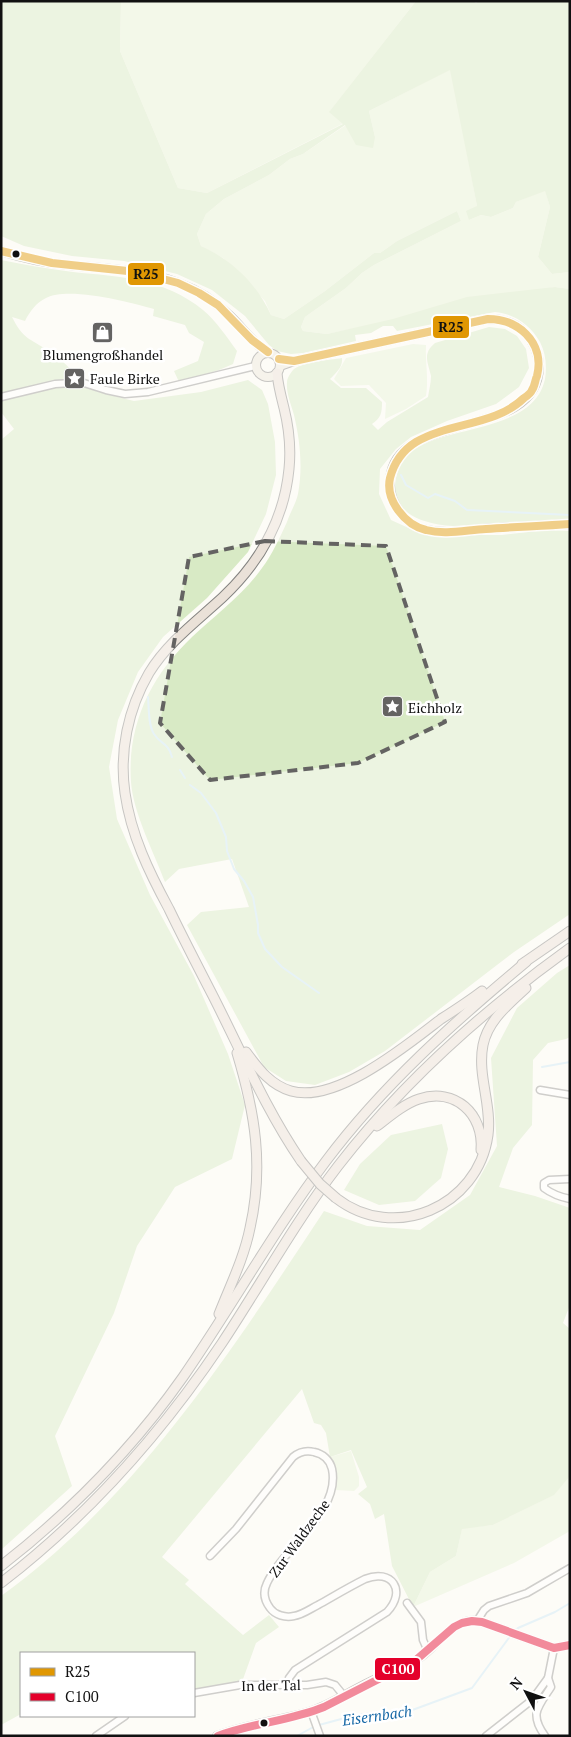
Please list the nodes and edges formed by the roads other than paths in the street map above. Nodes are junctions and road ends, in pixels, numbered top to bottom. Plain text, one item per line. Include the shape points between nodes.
1 (1, 251) edge
2 (255, 344) junction
3 (268, 352) junction
4 (256, 362) junction
5 (277, 369) junction
6 (1, 397) edge
7 (570, 524) edge
8 (570, 931) edge
9 (570, 948) edge
10 (561, 954) junction
11 (526, 962) junction
12 (231, 1032) junction
13 (540, 1090) dead end
14 (570, 1095) edge
15 (361, 1138) junction
16 (480, 1161) junction
17 (570, 1179) edge
18 (570, 1199) edge
19 (211, 1335) junction
20 (210, 1556) dead end
21 (1, 1566) edge
22 (570, 1568) edge
23 (1, 1584) edge
24 (407, 1603) dead end
25 (477, 1621) junction
26 (570, 1645) edge
27 (554, 1648) junction
28 (428, 1651) junction
29 (548, 1678) junction
30 (289, 1685) junction
31 (195, 1693) edge
32 (344, 1696) junction
33 (311, 1711) junction
34 (124, 1717) edge
35 (96, 1736) edge
36 (217, 1736) edge
37 (320, 1736) edge
38 (486, 1736) edge
39 (545, 1736) edge

1 - 2 main road via 68,265 154,275 178,283 213,302
2 - 3 main road
2 - 4 main road
3 - 4 main road
3 - 5 main road via 276,355
4 - 5 main road via 262,376
4 - 6 street via 148,392 125,394 73,383
5 - 7 main road via 294,361 488,319 514,324 534,344 539,361 537,379 527,397 502,412 427,437 408,447 392,470 392,497 401,514 426,530 450,532
5 - 12 highway via 287,422 289,461 284,500 272,531 246,573 170,645 149,674 132,714 124,757 128,811 139,846
8 - 11 highway
9 - 10 highway
10 - 15 highway via 451,1045
10 - 16 highway via 501,1011 487,1032 482,1049 482,1069 488,1134
11 - 12 highway via 378,1065 344,1083 319,1091 297,1093 274,1083 260,1071
11 - 19 highway via 434,1041 350,1131 284,1220
12 - 16 highway, bridge via 279,1126 301,1161 320,1184 349,1207 369,1215 392,1218 416,1215 439,1206 459,1192
12 - 19 highway via 252,1104 257,1146 256,1193 239,1264
13 - 14 street
15 - 16 highway via 412,1102 445,1097 465,1106 477,1122
15 - 23 highway via 320,1190 222,1344 161,1428 69,1526
17 - 18 street via 544,1183 544,1188 550,1192
19 - 21 highway via 182,1378 119,1456 60,1516
20 - 30 street, Zur Waldzeche via 236,1529 292,1457 309,1451 327,1459 333,1472 329,1497 322,1511 270,1577 265,1593 268,1605 284,1617 297,1616 377,1575 391,1581 396,1595 387,1612 295,1670 289,1678
22 - 25 street via 527,1593 488,1606
24 - 28 street via 421,1622
25 - 27 main road
25 - 28 main road via 455,1626
26 - 27 main road
27 - 29 street
28 - 32 main road via 415,1661
29 - 38 street via 532,1700
29 - 39 street via 551,1687 536,1712 538,1727
30 - 31 street, In der Tal via 240,1685
30 - 32 street, In der Tal via 331,1683
32 - 33 main road
33 - 36 main road via 241,1727
33 - 37 street
34 - 35 street

